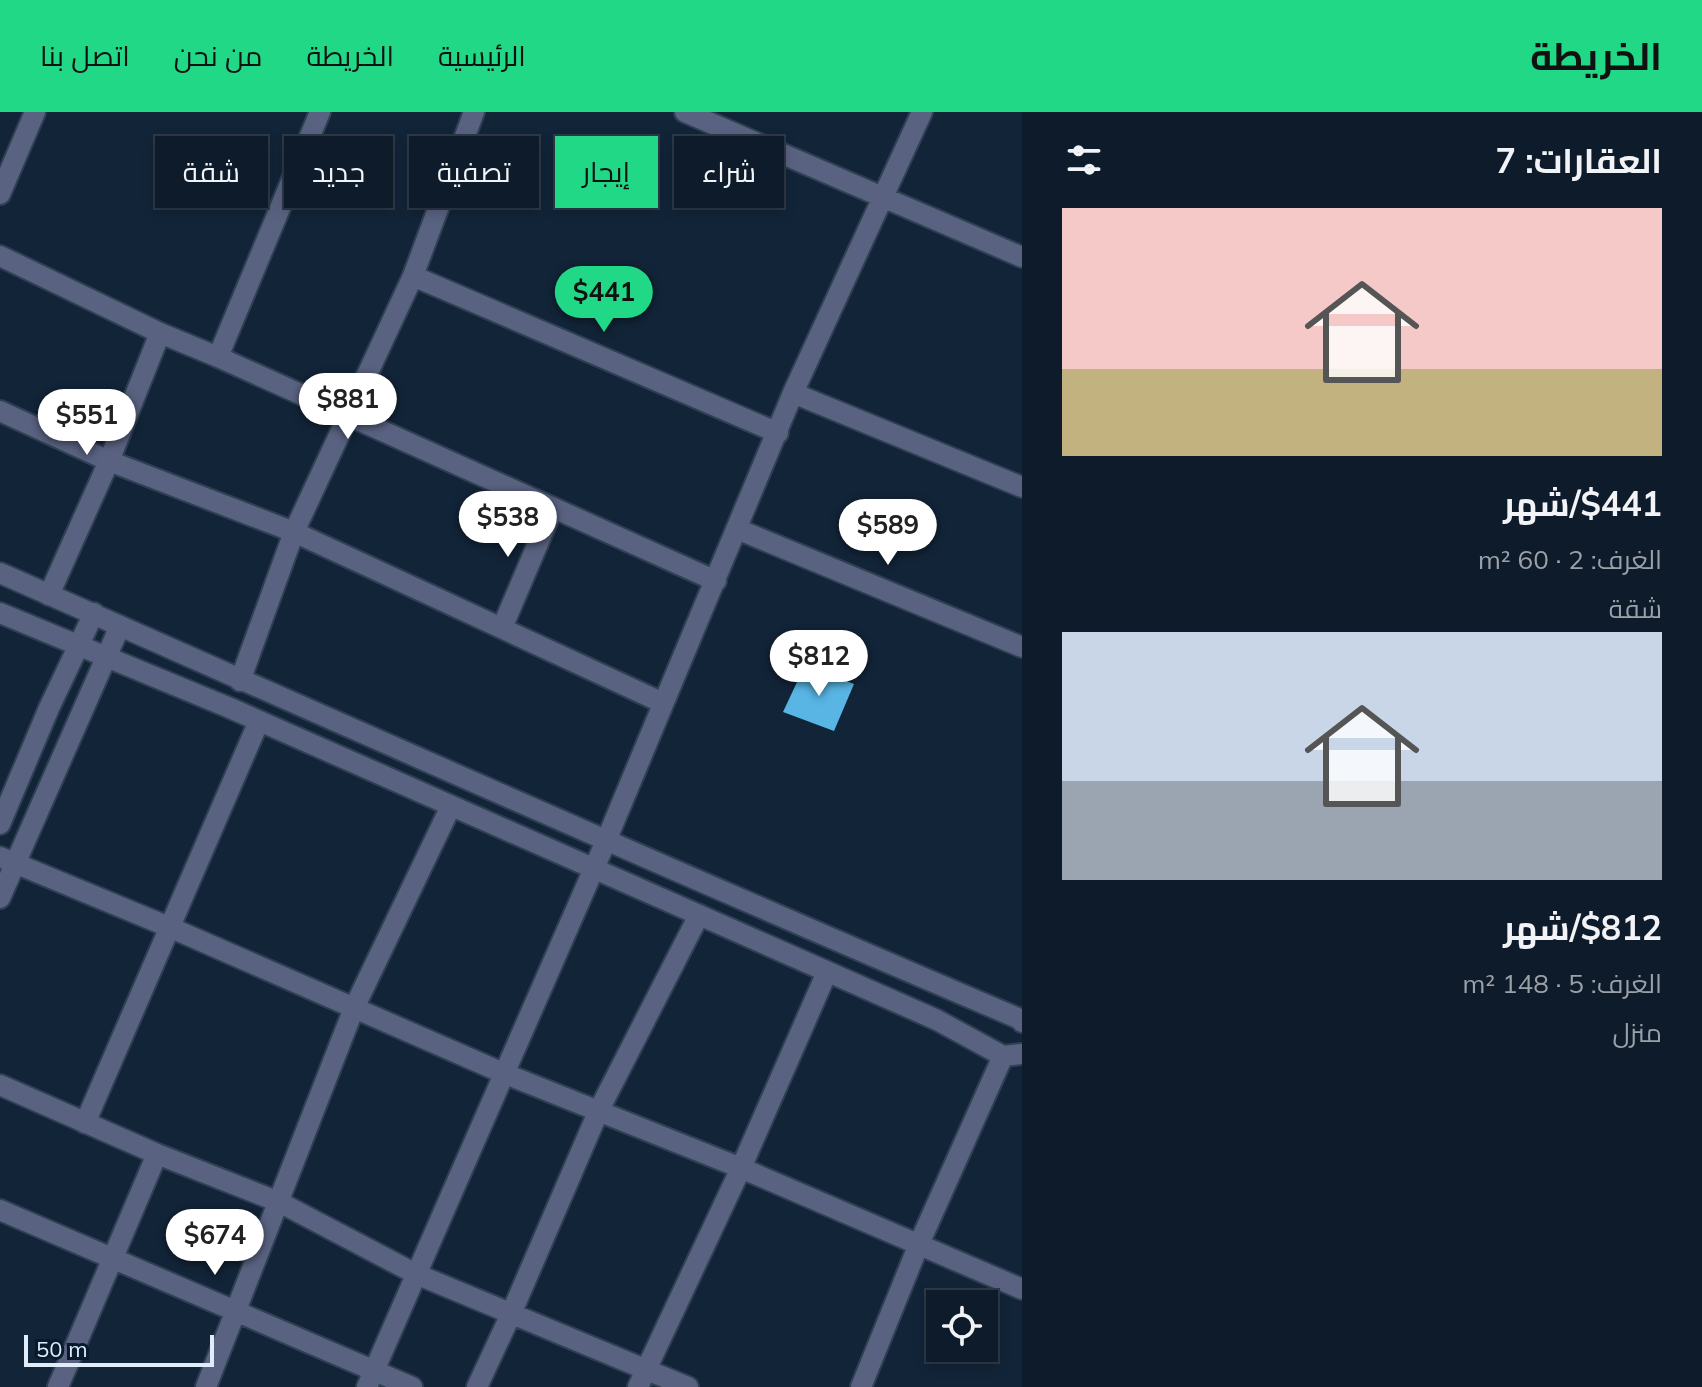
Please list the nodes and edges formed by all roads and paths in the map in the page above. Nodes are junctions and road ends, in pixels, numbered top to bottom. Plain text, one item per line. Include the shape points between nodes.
1 (35, 112) edge
2 (474, 112) edge
3 (685, 112) edge
4 (922, 112) edge
5 (317, 113) edge
6 (0, 194) edge
7 (883, 198) junction
8 (0, 256) edge
9 (1022, 257) edge
10 (413, 276) junction
11 (160, 333) junction
12 (218, 357) junction
13 (793, 393) junction
14 (0, 411) edge
15 (349, 418) junction
16 (778, 433) junction
17 (109, 461) junction
18 (1022, 487) edge
19 (553, 508) junction
20 (737, 529) junction
21 (294, 532) junction
22 (0, 573) edge
23 (716, 581) junction
24 (49, 595) junction
25 (0, 613) edge
26 (94, 613) junction
27 (120, 626) junction
28 (502, 628) junction
29 (78, 646) junction
30 (1022, 647) edge
31 (106, 655) junction
32 (240, 681) junction
33 (663, 703) junction
34 (259, 721) junction
35 (356, 731) junction
36 (342, 757) junction
37 (451, 806) junction
38 (0, 824) edge
39 (606, 841) junction
40 (7, 860) edge
41 (592, 869) junction
42 (0, 898) edge
43 (699, 915) junction
44 (169, 927) junction
45 (827, 972) junction
46 (354, 1008) junction
47 (1021, 1019) edge
48 (1012, 1055) edge
49 (503, 1073) junction
50 (0, 1085) edge
51 (599, 1110) junction
52 (85, 1123) junction
53 (157, 1154) junction
54 (741, 1168) junction
55 (279, 1202) junction
56 (0, 1210) edge
57 (919, 1244) junction
58 (113, 1259) junction
59 (416, 1274) junction
60 (1022, 1289) edge
61 (235, 1309) junction
62 (511, 1314) junction
63 (642, 1378) edge
64 (370, 1379) edge
65 (58, 1387) edge
66 (206, 1387) edge
67 (412, 1387) edge
68 (477, 1387) edge
69 (688, 1387) edge
70 (861, 1387) edge

1 - 6 street
2 - 10 street
3 - 7 street
4 - 7 street
5 - 12 street
7 - 9 street
7 - 13 street
8 - 11 street
10 - 15 street
10 - 16 street
11 - 12 street
11 - 17 street
12 - 15 street
13 - 16 street
13 - 18 street
14 - 17 street
15 - 19 street
15 - 21 street
16 - 20 street
17 - 21 street
17 - 24 street
19 - 23 street
19 - 28 street
20 - 23 street
20 - 30 street
21 - 28 street
21 - 32 street
22 - 24 street
23 - 33 street
24 - 26 street
25 - 29 street
26 - 27 street
26 - 29 street
27 - 31 street
27 - 32 street
28 - 33 street
29 - 31 street
29 - 38 street
31 - 34 street
31 - 40 street
32 - 35 street
33 - 39 street
34 - 36 street
34 - 44 street
35 - 36 street
35 - 39 street
36 - 37 street
37 - 41 street
37 - 46 street
39 - 41 street
39 - 47 street
40 - 42 street
40 - 44 street
41 - 43 street
41 - 49 street
43 - 45 street
43 - 51 street
44 - 46 street
44 - 52 street
45 - 48 street
45 - 54 street
46 - 49 street
46 - 55 street
47 - 48 street
48 - 57 street
49 - 51 street
49 - 59 street
50 - 52 street
51 - 54 street
51 - 62 street
52 - 53 street
53 - 55 street
53 - 58 street
54 - 57 street
54 - 63 street
55 - 59 street
55 - 61 street
56 - 58 street
57 - 60 street
57 - 70 street
58 - 61 street
58 - 65 street
59 - 62 street
59 - 64 street
61 - 64 street
61 - 66 street
62 - 63 street
62 - 68 street
63 - 69 street
64 - 67 street

